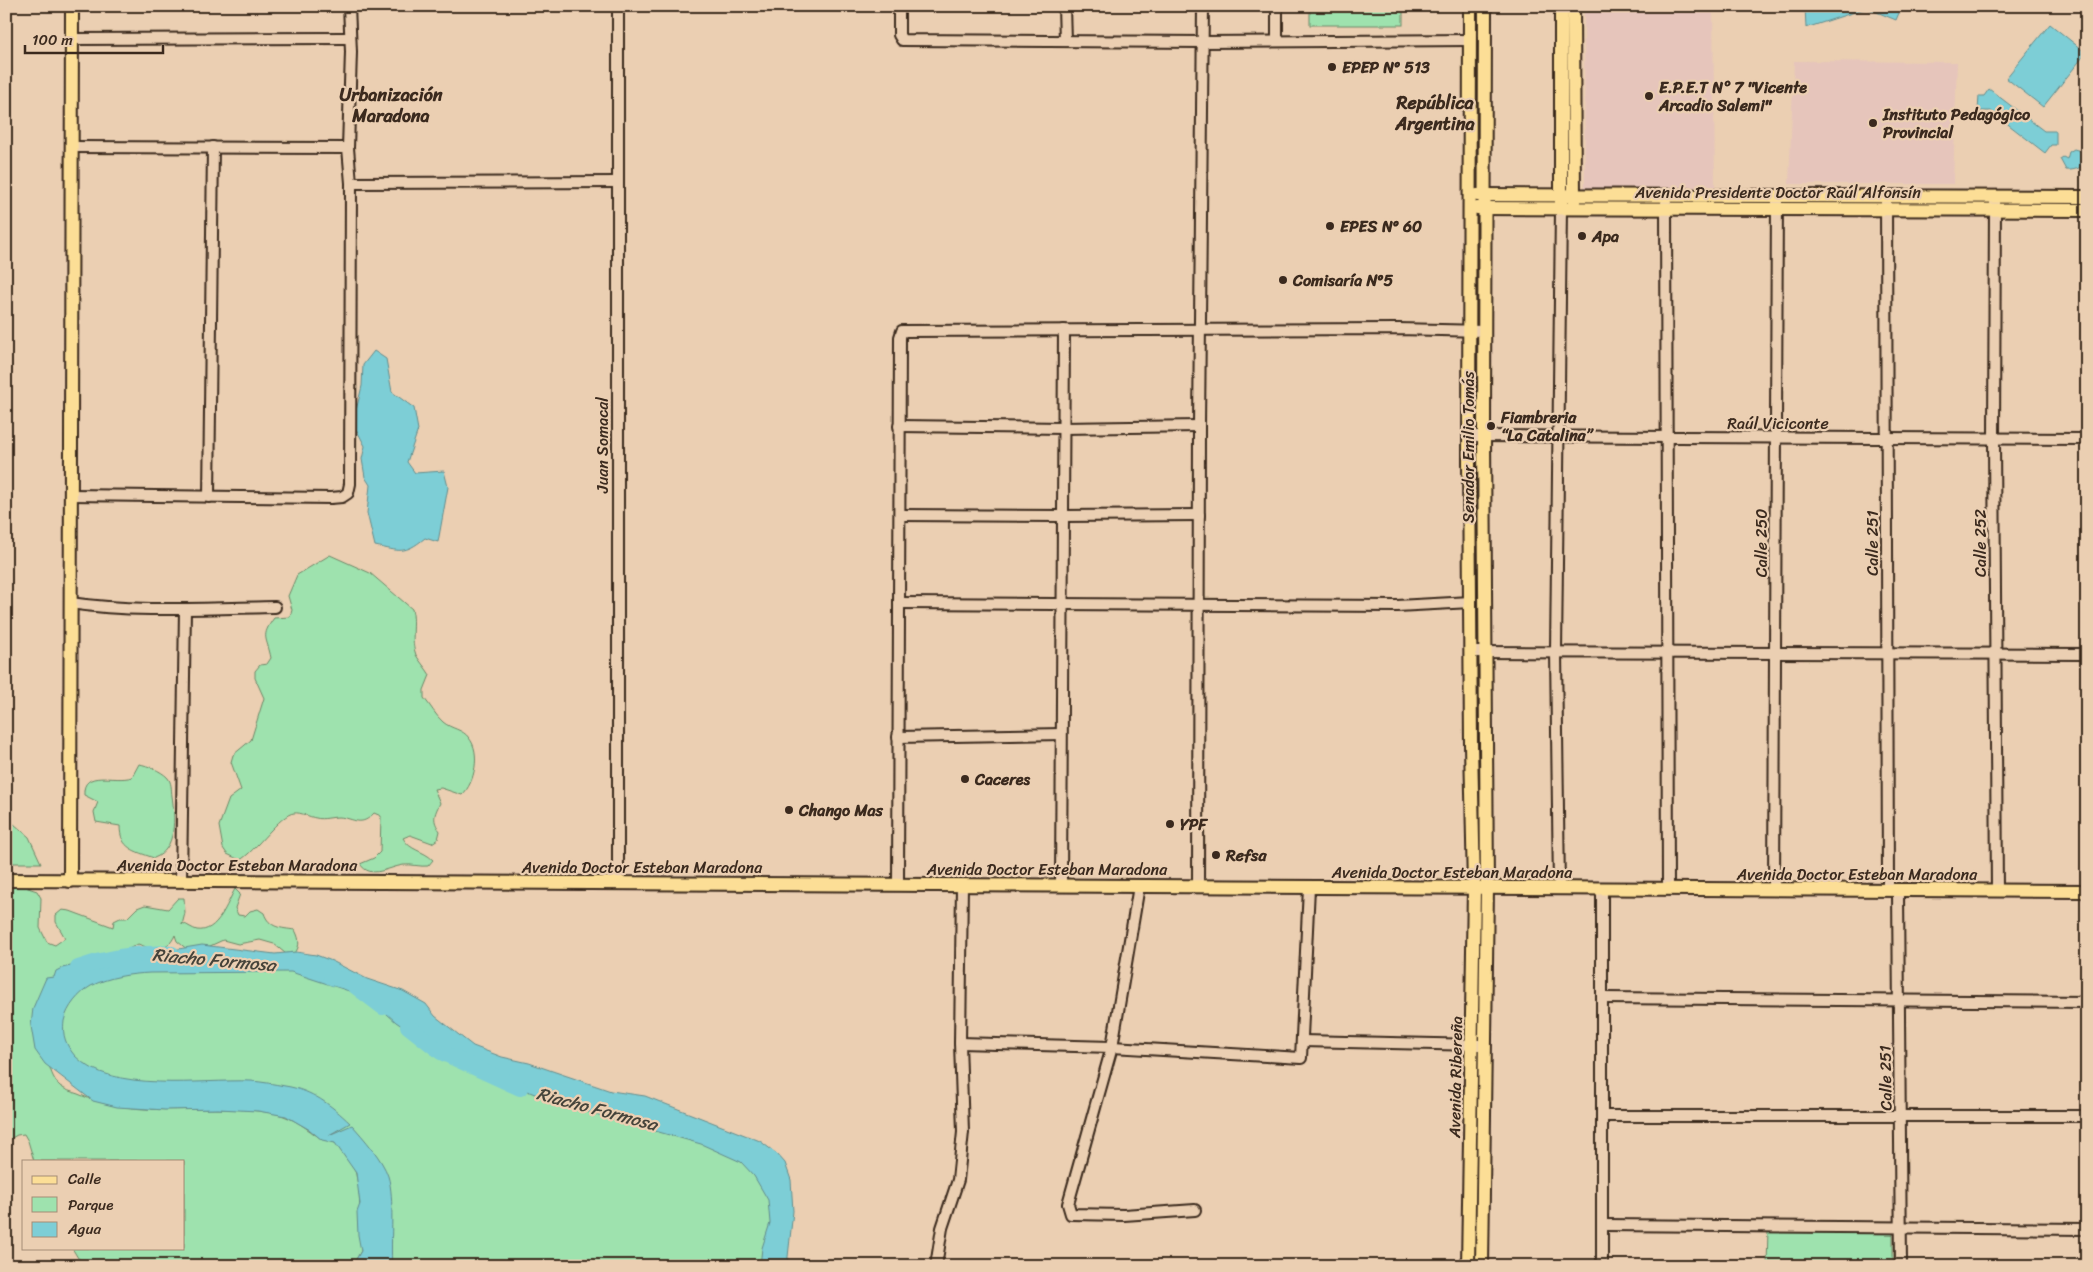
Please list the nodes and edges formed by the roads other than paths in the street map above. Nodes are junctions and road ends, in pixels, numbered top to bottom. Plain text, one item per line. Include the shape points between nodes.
1 (72, 6) edge
2 (348, 6) edge
3 (618, 6) edge
4 (900, 6) edge
5 (1064, 6) edge
6 (1203, 6) edge
7 (1277, 6) edge
8 (1470, 6) edge
9 (1485, 6) edge
10 (1561, 6) edge
11 (1573, 6) edge
12 (349, 38) junction
13 (73, 39) junction
14 (1470, 40) junction
15 (1065, 41) junction
16 (1277, 41) junction
17 (1203, 42) junction
18 (71, 147) junction
19 (212, 147) junction
20 (348, 148) junction
21 (617, 182) junction
22 (351, 183) junction
23 (1485, 195) junction
24 (1470, 196) junction
25 (1567, 196) junction
26 (1777, 196) junction
27 (1994, 196) junction
28 (2087, 197) edge
29 (1666, 202) junction
30 (1886, 202) junction
31 (1485, 208) junction
32 (1470, 209) junction
33 (1561, 209) junction
34 (1575, 209) junction
35 (1777, 209) junction
36 (1996, 209) junction
37 (2087, 210) edge
38 (1064, 330) junction
39 (1201, 330) junction
40 (1469, 331) junction
41 (1484, 331) junction
42 (900, 426) junction
43 (1199, 426) junction
44 (1063, 428) junction
45 (1484, 435) junction
46 (1469, 436) junction
47 (1558, 437) junction
48 (1667, 438) junction
49 (1776, 438) junction
50 (1887, 438) junction
51 (1994, 439) junction
52 (2087, 439) edge
53 (70, 495) junction
54 (208, 497) junction
55 (900, 515) junction
56 (1200, 515) junction
57 (1062, 516) junction
58 (1471, 602) junction
59 (70, 603) junction
60 (899, 603) junction
61 (1061, 603) junction
62 (1199, 603) junction
63 (275, 607) dead end
64 (185, 609) junction
65 (1470, 652) junction
66 (1485, 652) junction
67 (1556, 652) junction
68 (1667, 652) junction
69 (1775, 653) junction
70 (1887, 653) junction
71 (1996, 654) junction
72 (2087, 654) edge
73 (1061, 734) junction
74 (898, 737) junction
75 (6, 880) edge
76 (70, 881) junction
77 (182, 881) junction
78 (618, 883) junction
79 (898, 885) junction
80 (962, 885) junction
81 (1061, 886) junction
82 (1139, 886) junction
83 (1198, 887) junction
84 (1309, 887) junction
85 (1474, 888) junction
86 (1487, 888) junction
87 (1559, 889) junction
88 (1602, 889) junction
89 (1668, 889) junction
90 (1774, 890) junction
91 (1893, 891) junction
92 (1997, 891) junction
93 (2087, 892) edge
94 (1602, 998) junction
95 (1899, 1000) junction
96 (2087, 1002) edge
97 (1302, 1041) junction
98 (960, 1043) junction
99 (1479, 1045) junction
100 (1112, 1046) junction
101 (1602, 1116) junction
102 (1900, 1116) junction
103 (2087, 1116) edge
104 (1195, 1210) dead end
105 (1602, 1225) junction
106 (1901, 1227) junction
107 (2087, 1229) edge
108 (936, 1266) edge
109 (1468, 1266) edge
110 (1482, 1266) edge
111 (1602, 1266) edge
112 (1901, 1266) edge

1 - 13 main road
2 - 12 street
3 - 21 street, Juan Somacal
4 - 15 street via 899,35 902,40
5 - 15 street
6 - 17 street
7 - 16 street
8 - 14 main road, Senador Emilio Tomás
9 - 23 main road, Senador Emilio Tomás
10 - 25 main road
11 - 25 main road
12 - 13 street
12 - 20 street via 351,99
13 - 18 main road
14 - 16 street
14 - 24 main road, Senador Emilio Tomás
15 - 17 street
16 - 17 street
17 - 39 street
18 - 19 street
18 - 53 main road
19 - 20 street
19 - 54 street
20 - 22 street
21 - 22 street
21 - 78 street, Juan Somacal
22 - 54 street via 348,493 331,498
23 - 24 main road, Avenida Presidente Doctor Raúl Alfonsín
23 - 25 main road, Avenida Presidente Doctor Raúl Alfonsín
23 - 31 main road, Senador Emilio Tomás
24 - 32 main road, Senador Emilio Tomás
25 - 29 main road, Avenida Presidente Doctor Raúl Alfonsín
25 - 33 main road
25 - 34 main road
26 - 29 main road, Avenida Presidente Doctor Raúl Alfonsín
26 - 30 main road, Avenida Presidente Doctor Raúl Alfonsín
26 - 35 street, Calle 250
27 - 28 main road, Avenida Presidente Doctor Raúl Alfonsín
27 - 30 main road, Avenida Presidente Doctor Raúl Alfonsín
27 - 36 street, Calle 252
29 - 34 main road, Avenida Presidente Doctor Raúl Alfonsín
29 - 35 main road, Avenida Presidente Doctor Raúl Alfonsín
29 - 48 street
30 - 35 main road, Avenida Presidente Doctor Raúl Alfonsín
30 - 36 main road, Avenida Presidente Doctor Raúl Alfonsín
30 - 50 street, Calle 251
31 - 32 main road, Avenida Presidente Doctor Raúl Alfonsín
31 - 33 main road, Avenida Presidente Doctor Raúl Alfonsín
31 - 41 main road, Senador Emilio Tomás
32 - 40 main road, Senador Emilio Tomás
33 - 34 main road, Avenida Presidente Doctor Raúl Alfonsín
33 - 47 street
35 - 49 street, Calle 250
36 - 37 main road, Avenida Presidente Doctor Raúl Alfonsín
36 - 51 street, Calle 252
38 - 39 street
38 - 42 street via 902,331
38 - 44 street
39 - 40 street
39 - 43 street
40 - 41 street
40 - 46 main road, Senador Emilio Tomás
41 - 45 main road, Senador Emilio Tomás
42 - 44 street
42 - 55 street
43 - 44 street
43 - 56 street
44 - 57 street
45 - 46 street, Raúl Viciconte
45 - 47 street, Raúl Viciconte
45 - 66 main road, Senador Emilio Tomás
46 - 58 main road, Senador Emilio Tomás
47 - 48 street, Raúl Viciconte
47 - 67 street
48 - 49 street, Raúl Viciconte
48 - 68 street
49 - 50 street, Raúl Viciconte
49 - 69 street, Calle 250
50 - 51 street, Raúl Viciconte
50 - 70 street, Calle 251
51 - 52 street, Raúl Viciconte
51 - 71 street, Calle 252
53 - 54 street
53 - 59 main road
55 - 57 street
55 - 60 street
56 - 57 street
56 - 62 street
57 - 61 street
58 - 62 street via 1397,606
58 - 65 main road, Senador Emilio Tomás
59 - 64 street
59 - 76 main road
60 - 61 street
60 - 74 street
61 - 62 street
61 - 73 street
62 - 83 street
63 - 64 street
64 - 77 street
65 - 66 street
65 - 85 main road, Senador Emilio Tomás
66 - 67 street
66 - 86 main road, Senador Emilio Tomás
67 - 68 street
67 - 87 street
68 - 69 street
68 - 89 street
69 - 70 street
69 - 90 street, Calle 250
70 - 71 street
70 - 91 street, Calle 251
71 - 72 street
71 - 92 street, Calle 252
73 - 74 street
73 - 81 street
74 - 79 street
75 - 76 main road, Avenida Doctor Esteban Maradona
76 - 77 main road, Avenida Doctor Esteban Maradona
77 - 78 main road, Avenida Doctor Esteban Maradona
78 - 79 main road, Avenida Doctor Esteban Maradona
79 - 80 main road, Avenida Doctor Esteban Maradona
80 - 81 main road, Avenida Doctor Esteban Maradona
80 - 98 street
81 - 82 main road, Avenida Doctor Esteban Maradona
82 - 83 main road, Avenida Doctor Esteban Maradona
82 - 100 street
83 - 84 main road, Avenida Doctor Esteban Maradona
84 - 85 main road, Avenida Doctor Esteban Maradona
84 - 97 street
85 - 86 main road, Avenida Doctor Esteban Maradona
85 - 99 main road, Avenida Ribereña
86 - 87 main road, Avenida Doctor Esteban Maradona
86 - 99 main road, Avenida Ribereña
87 - 88 main road, Avenida Doctor Esteban Maradona
88 - 89 main road, Avenida Doctor Esteban Maradona
88 - 94 street
89 - 90 main road, Avenida Doctor Esteban Maradona
90 - 91 main road, Avenida Doctor Esteban Maradona
91 - 92 main road, Avenida Doctor Esteban Maradona
91 - 95 street, Calle 251
92 - 93 main road, Avenida Doctor Esteban Maradona
94 - 95 street
94 - 101 street
95 - 96 street
95 - 102 street, Calle 251
97 - 99 street
97 - 100 street via 1301,1058
98 - 100 street
98 - 108 street via 963,1132 960,1166 942,1228
99 - 109 main road, Avenida Ribereña
99 - 110 main road, Avenida Ribereña
100 - 104 street via 1068,1204 1071,1214 1124,1215
101 - 102 street
101 - 105 street
102 - 103 street
102 - 106 street, Calle 251
105 - 106 street
105 - 111 street
106 - 107 street
106 - 112 street, Calle 251

